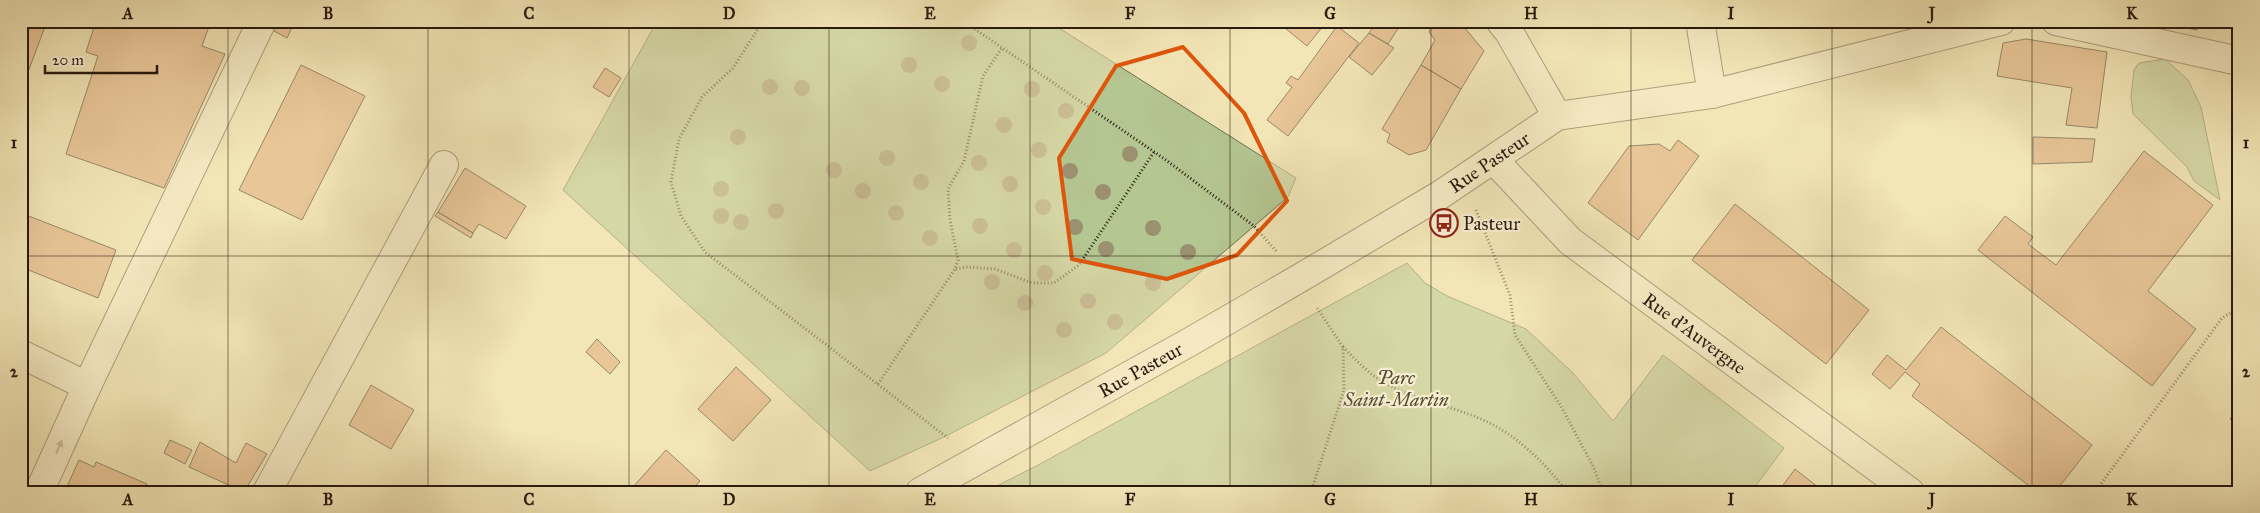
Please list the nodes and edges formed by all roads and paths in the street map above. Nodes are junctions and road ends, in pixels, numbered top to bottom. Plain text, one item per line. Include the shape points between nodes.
1 (262, 21) edge
2 (762, 21) edge
3 (963, 21) edge
4 (1500, 21) edge
5 (1700, 21) edge
6 (2001, 21) edge
7 (2056, 21) edge
8 (1002, 48) junction
9 (2239, 61) edge
10 (1712, 94) junction
11 (1557, 116) junction
12 (1154, 152) junction
13 (1494, 160) junction
14 (444, 165) dead end
15 (1464, 179) junction
16 (1476, 211) junction
17 (1468, 216) dead end
18 (955, 269) junction
19 (1300, 278) junction
20 (2239, 308) edge
21 (1343, 347) junction
22 (21, 354) edge
23 (878, 384) junction
24 (87, 386) junction
25 (972, 464) junction
26 (39, 492) edge
27 (267, 492) edge
28 (920, 492) edge
29 (1311, 492) edge
30 (1567, 492) edge
31 (1602, 492) edge
32 (1910, 492) edge
33 (2095, 492) edge

1 - 24 street
2 - 23 path via 733,68 702,97 679,139 671,182 681,216 706,252
3 - 8 path
4 - 11 street
5 - 10 street
6 - 10 street, Rue Pasteur
7 - 9 street
8 - 12 path
8 - 18 path via 983,76 964,161 948,189 958,260
10 - 11 street, Rue Pasteur
11 - 13 street, Rue Pasteur
12 - 18 path via 1080,265 1054,283 1032,283 995,269
12 - 19 path via 1254,226
13 - 15 street, Rue Pasteur
13 - 32 street, Rue d'Auvergne via 1570,241
14 - 27 street
15 - 16 path
15 - 19 street, Rue Pasteur
16 - 17 path
16 - 31 path via 1510,295 1515,335 1562,408 1593,466
18 - 23 path
19 - 21 path
19 - 25 street, Rue Pasteur
20 - 33 path via 2222,318
21 - 29 path via 1344,390
21 - 30 path via 1378,379 1497,427 1548,467
22 - 24 street
23 - 25 path via 946,436
26 -> 24 street
25 - 28 street, Rue Pasteur

